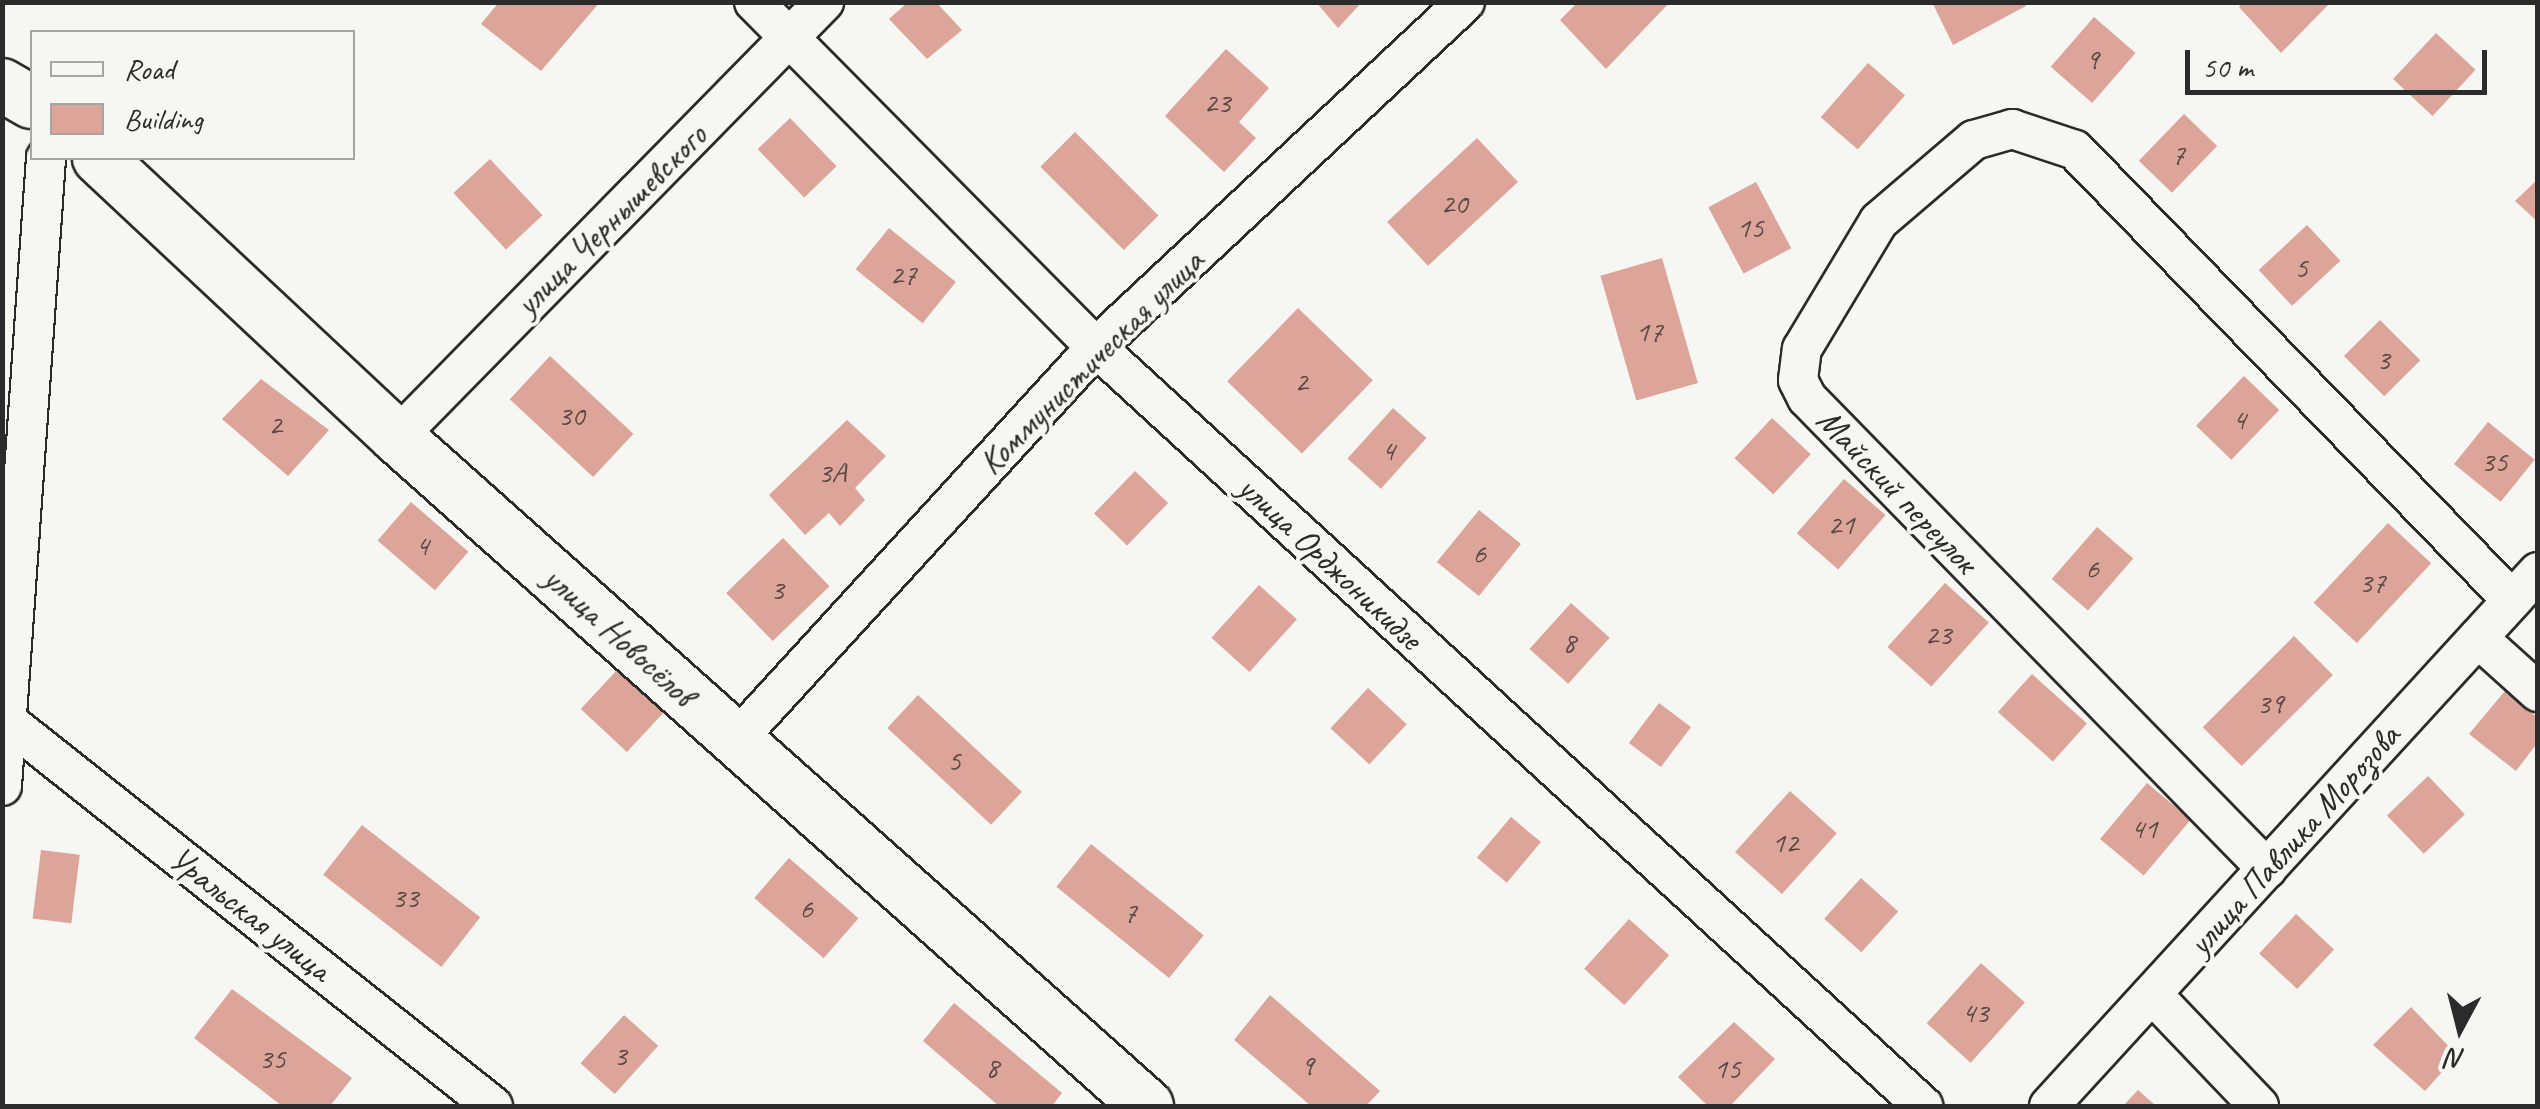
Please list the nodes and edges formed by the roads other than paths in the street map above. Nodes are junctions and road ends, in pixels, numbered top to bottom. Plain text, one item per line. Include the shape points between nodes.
1 (754, 2) edge
2 (824, 2) edge
3 (1465, 2) edge
4 (790, 38) junction
5 (2, 85) edge
6 (30, 101) edge
7 (46, 160) edge
8 (100, 160) edge
9 (1096, 348) junction
10 (397, 438) junction
11 (2538, 572) edge
12 (2512, 600) junction
13 (2478, 638) junction
14 (2538, 692) edge
15 (7, 722) junction
16 (736, 740) junction
17 (2, 786) edge
18 (2267, 869) junction
19 (2152, 994) junction
20 (493, 1106) edge
21 (1147, 1106) edge
22 (1923, 1106) edge
23 (2049, 1106) edge
24 (2259, 1106) edge

1 - 4 street, улица Орджоникидзе
2 - 4 street, улица Чернышевского
3 - 9 street, Коммунистическая улица
4 - 9 street, улица Орджоникидзе
4 - 10 street, улица Чернышевского
5 - 6 street
7 - 15 street
8 - 10 street, улица Новосёлов
9 - 16 street, Коммунистическая улица
9 - 22 street, улица Орджоникидзе
10 - 16 street, улица Новосёлов
11 - 12 street, улица Павлика Морозова
12 - 13 street, улица Павлика Морозова
12 - 18 street, Майский переулок via 2075,150 2012,129 1974,140 1879,221 1802,349 1798,380 1807,398
13 - 14 street
13 - 18 street, улица Павлика Морозова
15 - 17 street
15 - 20 street, Уральская улица
16 - 21 street, улица Новосёлов
18 - 19 street, улица Павлика Морозова
19 - 23 street, улица Павлика Морозова
19 - 24 street

